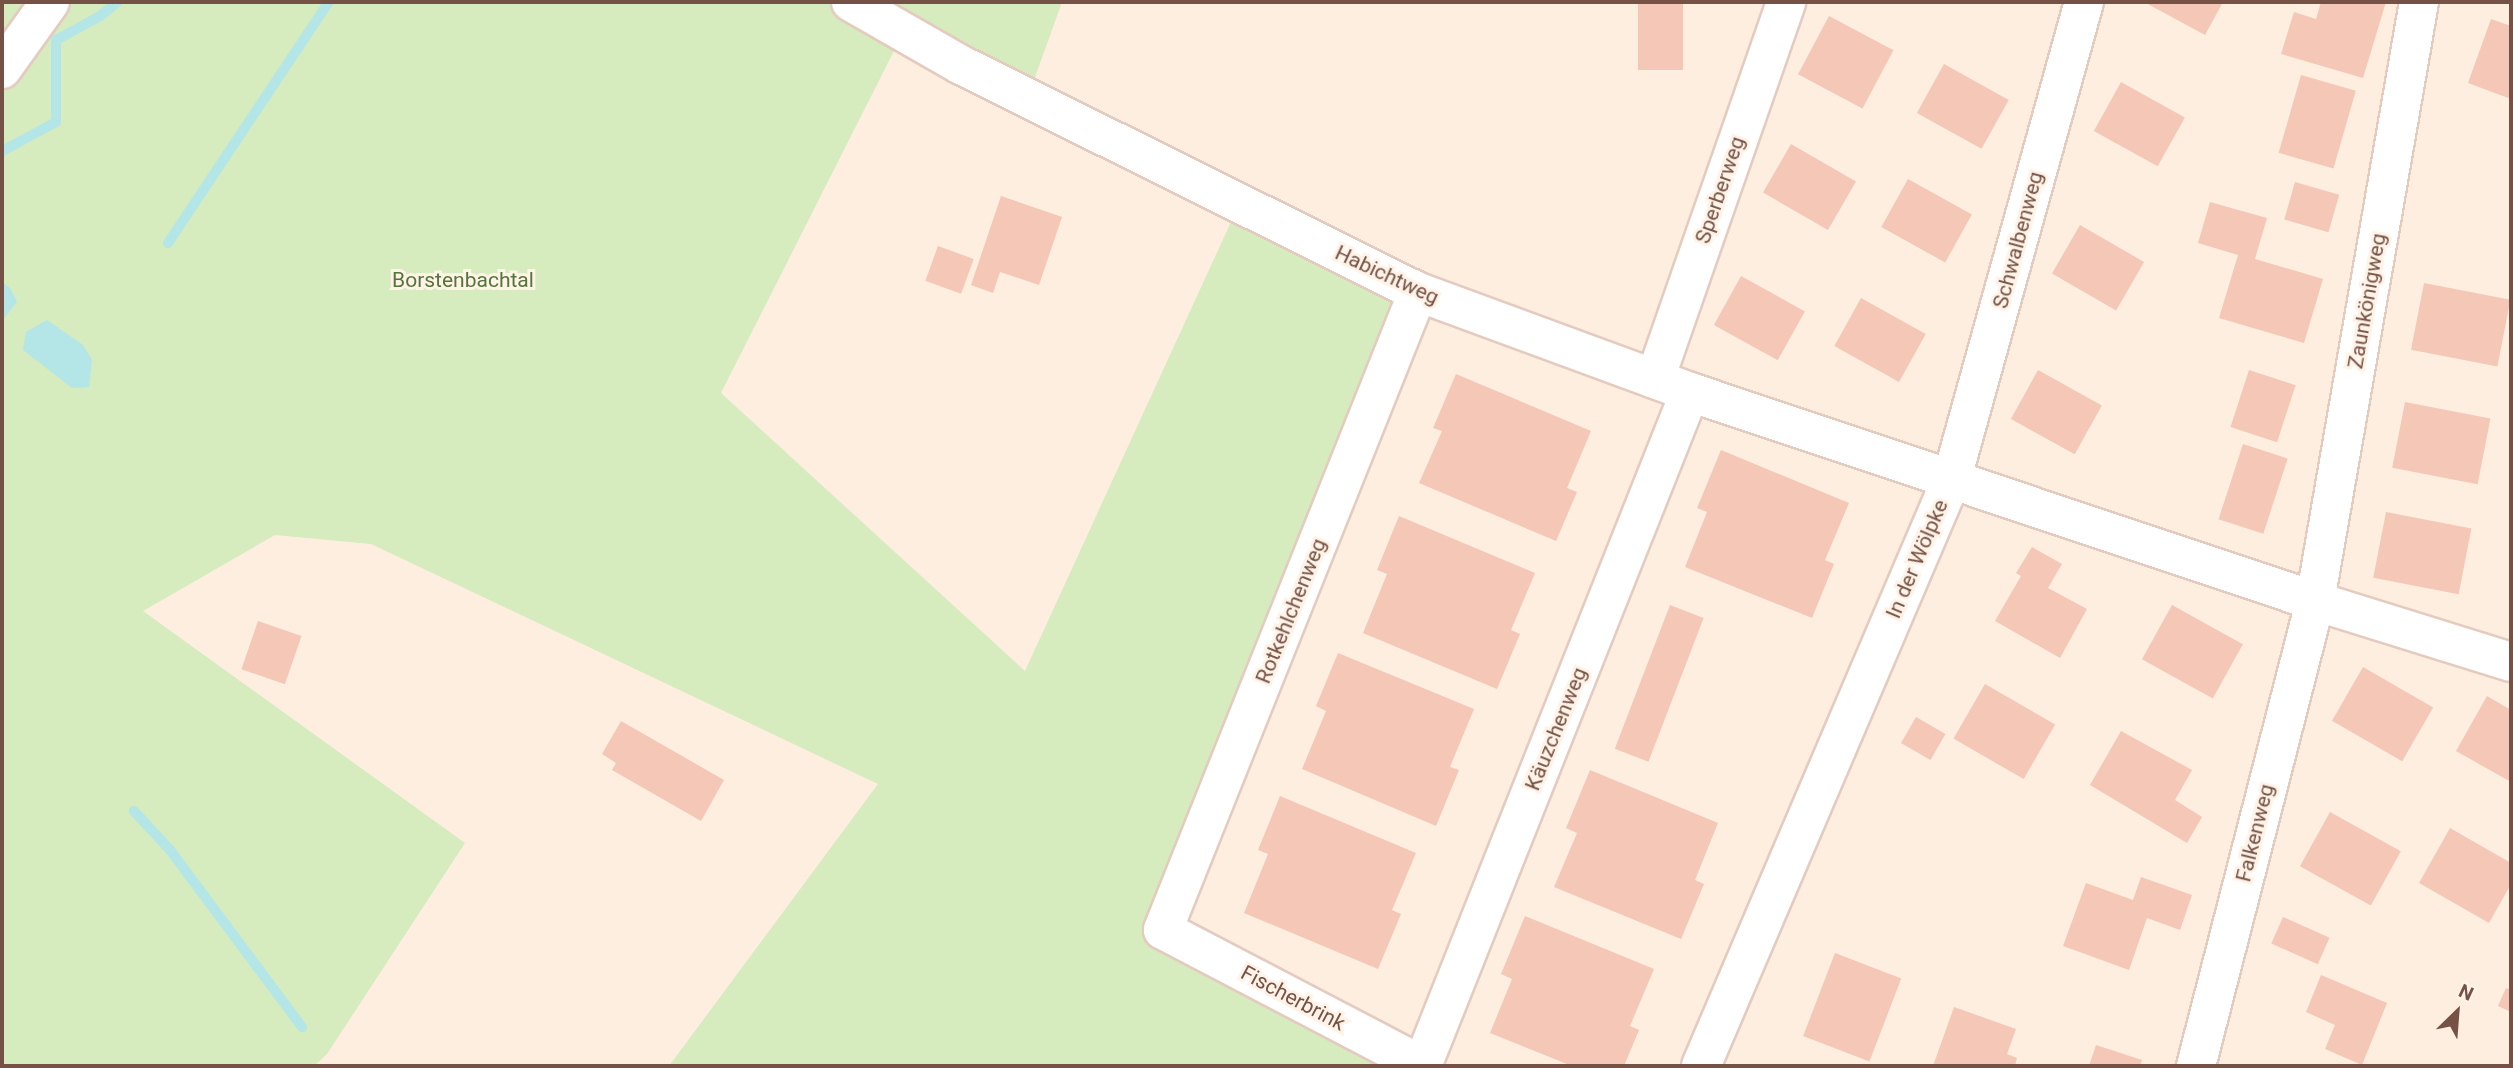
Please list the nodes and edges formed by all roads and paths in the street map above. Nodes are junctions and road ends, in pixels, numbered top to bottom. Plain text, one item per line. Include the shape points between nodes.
1 (50, 2) edge
2 (851, 2) edge
3 (1786, 2) edge
4 (2084, 2) edge
5 (2419, 2) edge
6 (2, 69) edge
7 (1418, 292) junction
8 (1655, 379) junction
9 (1690, 392) junction
10 (1952, 478) junction
11 (2315, 601) junction
12 (2511, 662) edge
13 (1163, 930) joint
14 (1422, 1066) edge
15 (1701, 1066) edge
16 (2196, 1066) edge

1 - 6 street
2 - 7 street, Habichtweg via 961,65
3 - 8 street, Sperberweg
4 - 10 street, Schwalbenweg
5 - 11 street, Zaunkönigweg
7 - 8 street, Habichtweg
7 - 13 street, Rotkehlchenweg
8 - 9 street, Habichtweg
9 - 10 street, Habichtweg
9 - 14 street, Käuzchenweg
10 - 11 street, In der Wölpke
10 - 15 street, In der Wölpke
11 - 12 street, In der Wölpke
11 - 16 street, Falkenweg
13 - 14 street, Fischerbrink

